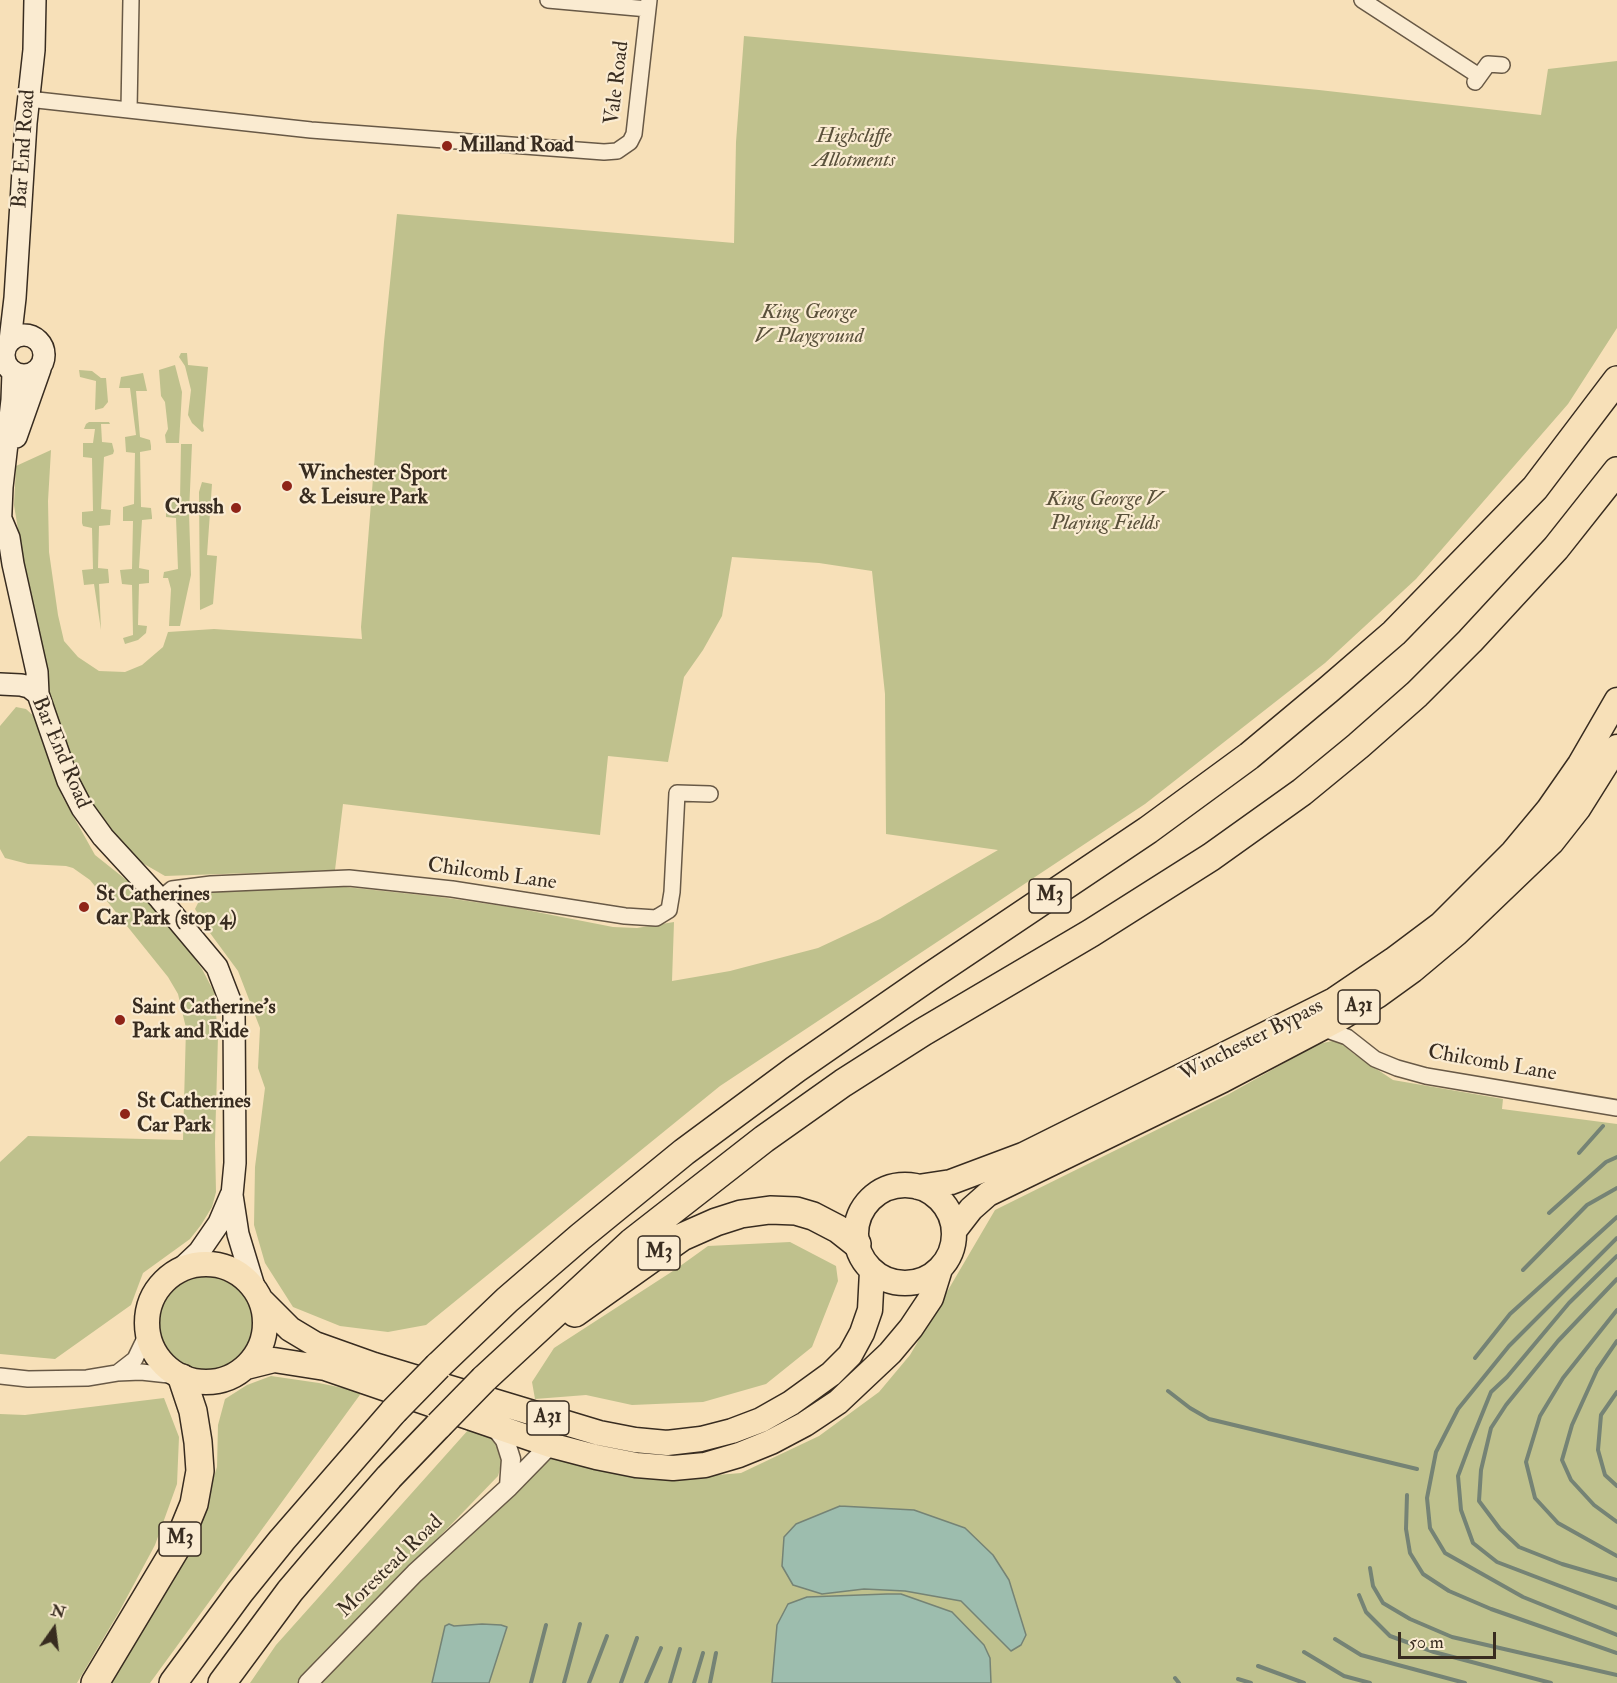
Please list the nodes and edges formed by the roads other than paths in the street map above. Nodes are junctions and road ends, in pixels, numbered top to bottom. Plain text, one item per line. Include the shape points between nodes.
1 (35, 0) edge
2 (131, 0) edge
3 (548, 0) edge
4 (1362, 0) edge
5 (648, 5) edge
6 (1502, 65) dead end
7 (28, 99) junction
8 (129, 110) junction
9 (15, 297) junction
10 (31, 335) junction
11 (5, 356) edge
12 (39, 369) junction
13 (1617, 380) edge
14 (6, 459) junction
15 (1617, 471) edge
16 (1, 527) edge
17 (0, 684) edge
18 (38, 694) junction
19 (1617, 700) edge
20 (1617, 747) edge
21 (710, 794) dead end
22 (160, 899) junction
23 (1357, 1008) junction
24 (1321, 1028) junction
25 (1364, 1051) junction
26 (1617, 1107) edge
27 (918, 1187) junction
28 (232, 1195) junction
29 (954, 1231) junction
30 (857, 1244) junction
31 (182, 1268) junction
32 (940, 1269) junction
33 (872, 1271) junction
34 (258, 1295) junction
35 (147, 1334) junction
36 (246, 1367) junction
37 (117, 1373) junction
38 (0, 1376) edge
39 (180, 1377) junction
40 (484, 1379) junction
41 (494, 1426) junction
42 (550, 1445) junction
43 (509, 1487) junction
44 (95, 1683) edge
45 (173, 1683) edge
46 (222, 1683) edge
47 (308, 1683) edge

1 - 7 main road, Bar End Road
2 - 8 street
3 - 5 street
4 - 6 street via 1477,79 1488,64
5 - 8 street, Vale Road via 634,134 617,151 311,130
7 - 8 street
7 - 9 main road, Bar End Road
9 - 10 main road, Bar End Road
9 - 11 main road, Bar End Road
10 - 11 main road via 19,335
10 - 12 main road via 44,350
11 - 12 main road via 24,375
11 - 14 main road, Bar End Road
12 - 14 main road, Bar End Road
13 - 45 highway, M3, bridge via 1535,488 1499,526 1394,633 1249,756 1148,830 805,1062 684,1152 515,1293 394,1411 282,1540
14 - 16 main road, Bar End Road
15 - 40 highway, M3 via 1556,548 1486,625 1417,694 1302,792 1211,857 923,1032 773,1133 632,1242
16 - 18 main road via 9,538 37,672
17 - 18 main road, Bar End Road via 21,685
18 - 22 main road, Bar End Road via 68,781 82,808 102,837
19 - 27 highway, Winchester Bypass / A31 via 1580,765 1513,852 1441,924 1393,960 1334,1000 1023,1155 951,1182
20 - 23 highway, Winchester Bypass / A31 via 1552,842 1456,934 1413,970
21 - 22 street, Chilcomb Lane via 677,793 669,910 656,918 349,878 211,884 172,889
22 - 28 main road, Bar End Road via 217,967 234,1011
23 - 24 highway, Winchester Bypass / A31
23 - 25 street via 1356,1027
24 - 25 street, Chilcomb Lane via 1347,1037
24 - 29 highway, Winchester Bypass / A31 via 988,1194
25 - 26 street, Chilcomb Lane via 1397,1068 1426,1076
27 - 29 highway via 943,1203
27 - 30 highway via 901,1185 871,1198 858,1220
28 - 31 main road, Bar End Road via 219,1223
28 - 34 main road, Bar End Road via 238,1234
29 - 32 highway via 953,1245
30 - 33 highway
30 - 40 highway, M3 via 838,1229 795,1211 741,1214 716,1222 682,1237
31 - 34 highway via 222,1266 246,1279
31 - 35 highway via 168,1276 153,1295 146,1318
32 - 33 highway via 914,1282 892,1281
32 - 42 highway, A31 via 931,1298 890,1353 838,1402 771,1442 705,1465 673,1468 636,1465
33 - 34 highway, A31 via 870,1310 862,1333 831,1374 761,1420 701,1439 667,1443 599,1433 315,1344 290,1329
34 - 36 highway via 265,1329
35 - 37 street via 135,1359
35 - 39 highway via 158,1359
36 - 39 highway via 216,1381
36 - 41 highway, A31 via 274,1360 325,1368
37 - 38 street via 87,1378
37 - 39 street
39 - 44 highway, M3 via 193,1412 198,1442 200,1472 194,1504 176,1548
40 - 46 highway, M3, bridge via 389,1477 318,1558
41 - 42 highway, A31
41 - 43 street via 511,1459
42 - 43 street, Morestead Road
43 - 47 street, Morestead Road via 415,1574

